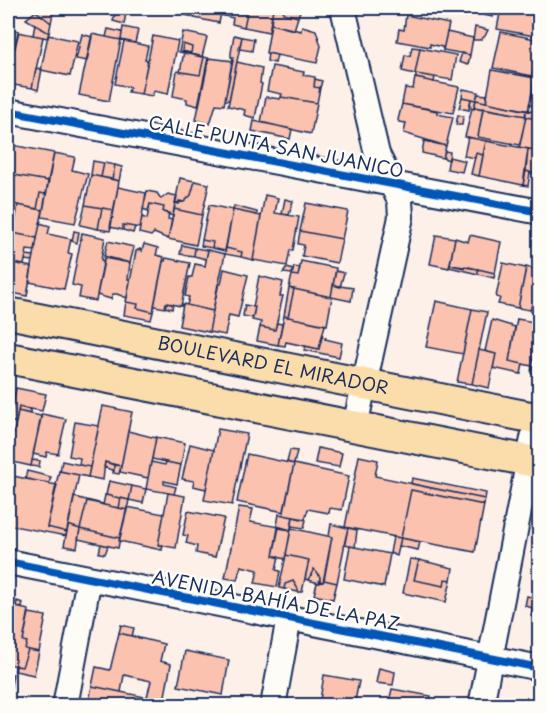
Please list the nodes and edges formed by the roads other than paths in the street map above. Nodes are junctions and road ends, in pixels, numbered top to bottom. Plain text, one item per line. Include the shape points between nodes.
1 (343, 8) edge
2 (8, 111) edge
3 (394, 186) junction
4 (540, 212) edge
5 (8, 313) edge
6 (8, 358) edge
7 (364, 384) junction
8 (538, 418) edge
9 (355, 426) junction
10 (534, 462) edge
11 (8, 562) edge
12 (89, 578) junction
13 (289, 618) junction
14 (490, 659) junction
15 (540, 668) edge
16 (65, 705) edge
17 (273, 705) edge
18 (481, 705) edge

1 - 3 street via 377,154
2 - 3 street, CALLE PUNTA SAN JUANICO
3 - 4 street, CALLE PUNTA SAN JUANICO
3 - 7 street via 401,217
5 - 7 main road, BOULEVARD EL MIRADOR
6 - 9 main road
7 - 8 main road, BOULEVARD EL MIRADOR
7 - 9 street
8 - 10 street
9 - 10 main road
10 - 14 street
11 - 12 street, AVENIDA BAHÍA DE LA PAZ
12 - 13 street, AVENIDA BAHÍA DE LA PAZ
12 - 16 street
13 - 14 street, AVENIDA BAHÍA DE LA PAZ
13 - 17 street
14 - 15 street, AVENIDA BAHÍA DE LA PAZ
14 - 18 street

